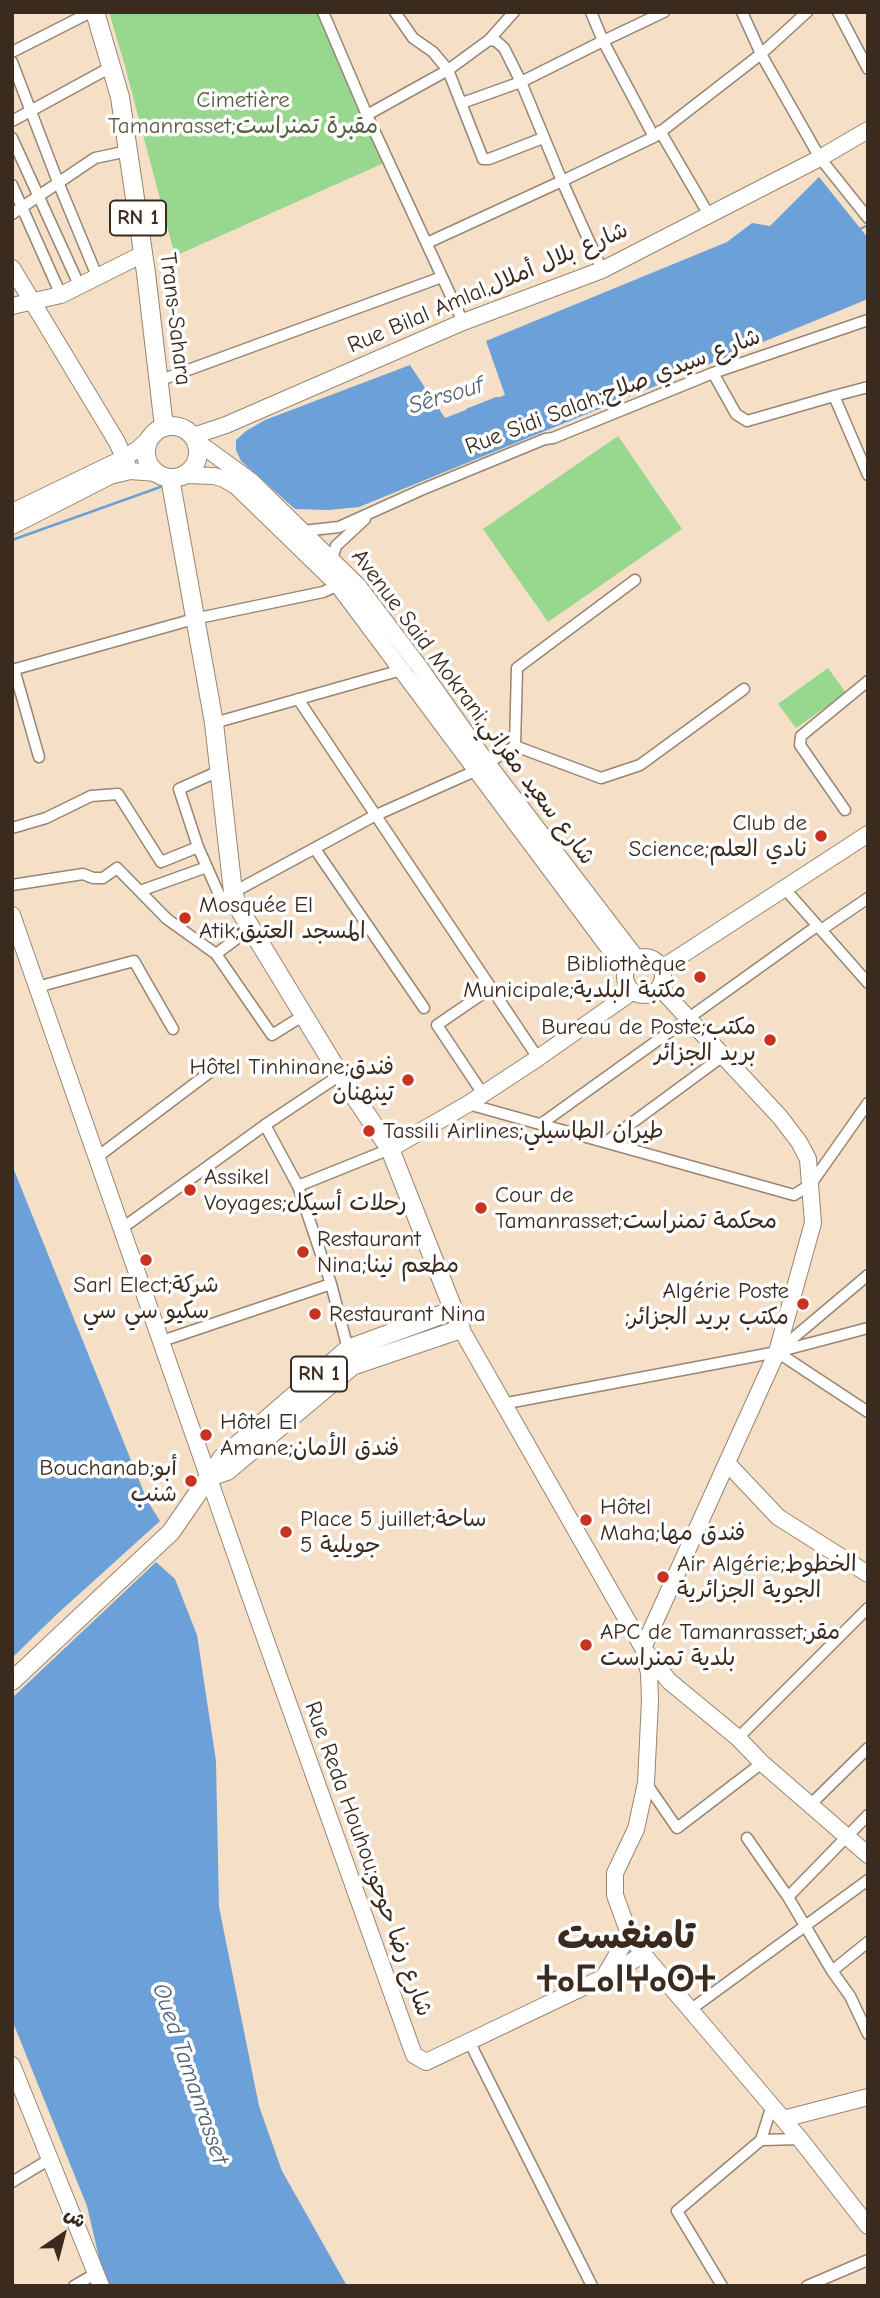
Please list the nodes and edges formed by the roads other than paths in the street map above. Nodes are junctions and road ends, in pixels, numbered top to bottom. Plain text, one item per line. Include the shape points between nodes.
1 (93, 12) edge
2 (323, 12) edge
3 (395, 12) edge
4 (514, 12) edge
5 (591, 12) edge
6 (664, 12) edge
7 (741, 12) edge
8 (807, 12) edge
9 (838, 12) edge
10 (489, 40) junction
11 (603, 41) junction
12 (12, 52) edge
13 (761, 54) junction
14 (12, 62) edge
15 (111, 67) junction
16 (868, 69) edge
17 (448, 70) junction
18 (521, 82) junction
19 (462, 103) junction
20 (30, 111) junction
21 (367, 114) junction
22 (12, 121) edge
23 (868, 130) edge
24 (657, 134) junction
25 (12, 138) edge
26 (543, 138) junction
27 (128, 151) junction
28 (820, 158) junction
29 (562, 181) junction
30 (58, 182) junction
31 (12, 185) edge
32 (39, 195) junction
33 (17, 211) edge
34 (709, 215) junction
35 (868, 219) edge
36 (427, 243) junction
37 (143, 254) junction
38 (12, 268) edge
39 (602, 270) junction
40 (97, 276) junction
41 (442, 277) junction
42 (80, 287) junction
43 (61, 295) junction
44 (34, 303) junction
45 (13, 305) edge
46 (868, 320) edge
47 (463, 322) junction
48 (713, 373) junction
49 (158, 381) junction
50 (868, 387) edge
51 (834, 397) junction
52 (157, 432) junction
53 (195, 439) junction
54 (127, 464) junction
55 (868, 474) edge
56 (171, 475) junction
57 (376, 510) junction
58 (12, 512) edge
59 (12, 526) edge
60 (303, 531) junction
61 (332, 559) junction
62 (635, 580) dead end
63 (338, 585) junction
64 (194, 619) junction
65 (418, 665) junction
66 (13, 669) edge
67 (400, 670) junction
68 (868, 681) edge
69 (744, 688) dead end
70 (298, 699) junction
71 (214, 723) junction
72 (515, 746) junction
73 (38, 757) dead end
74 (481, 767) junction
75 (219, 771) junction
76 (845, 810) dead end
77 (374, 816) junction
78 (12, 828) edge
79 (868, 834) edge
80 (198, 847) junction
81 (315, 849) junction
82 (207, 867) junction
83 (12, 885) edge
84 (785, 889) junction
85 (140, 891) junction
86 (233, 892) junction
87 (868, 898) edge
88 (12, 915) edge
89 (251, 928) junction
90 (819, 928) junction
91 (216, 954) junction
92 (637, 958) junction
93 (662, 968) junction
94 (626, 971) junction
95 (868, 984) edge
96 (37, 987) junction
97 (491, 988) junction
98 (660, 988) junction
99 (632, 992) junction
100 (424, 1008) dead end
101 (304, 1015) junction
102 (687, 1017) junction
103 (173, 1029) dead end
104 (723, 1056) junction
105 (538, 1059) junction
106 (218, 1066) dead end
107 (340, 1075) junction
108 (483, 1094) junction
109 (868, 1103) edge
110 (468, 1104) junction
111 (541, 1124) junction
112 (265, 1125) junction
113 (606, 1142) junction
114 (390, 1149) junction
115 (96, 1158) junction
116 (811, 1184) junction
117 (298, 1186) junction
118 (121, 1229) junction
119 (868, 1275) edge
120 (331, 1284) junction
121 (454, 1310) junction
122 (868, 1328) edge
123 (461, 1329) junction
124 (162, 1341) junction
125 (777, 1352) junction
126 (350, 1358) junction
127 (502, 1404) junction
128 (868, 1412) edge
129 (727, 1463) junction
130 (209, 1478) junction
131 (868, 1574) edge
132 (868, 1608) edge
133 (643, 1648) junction
134 (12, 1681) edge
135 (669, 1681) junction
136 (650, 1700) junction
137 (738, 1738) junction
138 (868, 1748) edge
139 (762, 1763) junction
140 (646, 1783) junction
141 (811, 1804) junction
142 (868, 1815) edge
143 (847, 1837) junction
144 (747, 1838) dead end
145 (868, 1855) edge
146 (868, 1880) edge
147 (789, 1897) junction
148 (805, 1927) junction
149 (629, 1934) junction
150 (868, 1941) edge
151 (643, 1954) junction
152 (832, 1971) junction
153 (604, 1977) junction
154 (690, 2010) junction
155 (868, 2034) edge
156 (469, 2041) junction
157 (12, 2065) edge
158 (868, 2097) edge
159 (772, 2105) junction
160 (783, 2119) junction
161 (800, 2139) junction
162 (761, 2140) junction
163 (50, 2159) junction
164 (12, 2182) edge
165 (868, 2226) edge
166 (868, 2260) edge
167 (98, 2280) edge
168 (74, 2286) edge
169 (592, 2286) edge
170 (722, 2286) edge
171 (807, 2286) edge

1 - 12 street
1 - 15 main road, Trans-Sahara / RN 1
2 - 21 street
3 - 17 street via 413,38
4 - 10 street
5 - 11 street
6 - 11 street
7 - 13 street
8 - 13 street
9 - 16 street
10 - 17 street
10 - 18 street via 505,48
11 - 18 street
11 - 24 street
13 - 24 street
13 - 28 street
14 - 20 street
15 - 20 street
15 - 27 main road, Trans-Sahara / RN 1
17 - 19 street
17 - 21 street
18 - 19 street
18 - 26 street
19 - 26 street via 483,159
20 - 22 street
20 - 30 street
21 - 36 street
23 - 28 street, Rue Bilal Amlal,شارع بلال أملال
24 - 29 street
24 - 34 street
25 - 32 street
26 - 29 street
27 - 30 street via 95,158
27 - 37 main road, Trans-Sahara / RN 1
28 - 34 street, Rue Bilal Amlal,شارع بلال أملال
28 - 35 street
29 - 36 street
29 - 39 street
30 - 32 street
30 - 40 street
31 - 33 street
32 - 33 street
32 - 42 street
33 - 43 street
34 - 39 street, Rue Bilal Amlal,شارع بلال أملال
36 - 41 street
37 - 40 street
37 - 49 main road, Trans-Sahara / RN 1
38 - 44 street
39 - 47 street, Rue Bilal Amlal,شارع بلال أملال
40 - 42 street
41 - 47 street
41 - 49 street
42 - 43 street
43 - 44 street
44 - 45 street
44 - 54 street
46 - 48 street, Rue Sidi Salah;شارع سيدي صلاح
47 - 53 street, Rue Bilal Amlal,شارع بلال أملال
48 - 51 street via 736,414 747,421
48 - 57 street, Rue Sidi Salah;شارع سيدي صلاح
49 - 52 main road, Trans-Sahara / RN 1
50 - 51 street
51 - 55 street
52 - 53 main road via 180,427
52 - 54 street
52 - 56 main road via 146,453 148,461
53 - 56 main road via 197,462
53 - 60 street, Avenue Said Mokrani;شارع سعيد مقراني via 251,481
54 - 56 street
54 - 58 street
54 - 59 street
56 - 63 street, Avenue Said Mokrani;شارع سعيد مقراني via 214,476 236,486
56 - 64 main road
57 - 60 street, Rue Sidi Salah;شارع سيدي صلاح via 339,527
57 - 61 street, Rue Sidi Salah;شارع سيدي صلاح via 336,545
60 - 61 street, Avenue Said Mokrani;شارع سعيد مقراني
61 - 65 street, Avenue Said Mokrani;شارع سعيد مقراني
62 - 72 street via 517,668
63 - 64 street
63 - 67 street, Avenue Said Mokrani;شارع سعيد مقراني
64 - 66 street
64 - 71 main road
65 - 67 street
65 - 74 street, Avenue Said Mokrani;شارع سعيد مقراني
66 - 73 street
67 - 70 street
67 - 74 street, Avenue Said Mokrani;شارع سعيد مقراني
68 - 76 street via 801,736 800,745
69 - 72 street via 640,765 601,778
70 - 71 street
70 - 77 street
71 - 75 main road
72 - 74 street
74 - 77 street
74 - 92 street, Avenue Said Mokrani;شارع سعيد مقراني
74 - 94 street, Avenue Said Mokrani;شارع سعيد مقراني
75 - 80 street via 179,789
75 - 86 main road
77 - 81 street
77 - 97 street
78 - 80 street via 91,796 118,794 161,862
79 - 84 street
80 - 82 street
81 - 86 street
81 - 100 street
82 - 85 street
82 - 86 street via 221,899
83 - 85 street via 83,874 103,877 117,868
84 - 90 street
84 - 93 street
85 - 91 street via 167,919
86 - 89 main road
87 - 90 street
88 - 96 street
89 - 91 street
89 - 101 main road
90 - 95 street
90 - 102 street
91 - 101 street via 272,1035
92 - 93 street via 648,957
92 - 94 street
93 - 98 street
94 - 99 street
96 - 103 street via 134,961
96 - 115 street
97 - 105 street
97 - 108 street via 437,1025
98 - 99 street via 649,995
98 - 102 street
99 - 105 street
101 - 107 main road
102 - 104 street
102 - 111 street
104 - 113 street
104 - 116 street via 799,1142 808,1159
105 - 108 street
106 - 115 street
107 - 112 street
107 - 114 main road
108 - 110 street
109 - 116 street
110 - 111 street
110 - 114 street
111 - 113 street
112 - 117 street
112 - 118 street
113 - 116 street via 794,1195
114 - 117 street
114 - 121 main road
115 - 118 street
116 - 125 street via 813,1223
117 - 120 street
118 - 124 street
119 - 125 street
120 - 124 street
120 - 126 street
121 - 123 main road
121 - 126 main road, RN 1
122 - 125 street
123 - 126 main road, RN 1
123 - 127 street
124 - 130 street
125 - 127 street
125 - 128 street
125 - 129 street
126 - 130 main road, RN 1 via 227,1471
127 - 133 street
129 - 131 street via 778,1517
129 - 133 street
130 - 134 main road, RN 1 via 171,1532
130 - 156 street, Rue Reda Houhou;شارع رضا حوحو via 414,2055 426,2062
132 - 137 street
133 - 135 street
133 - 136 street
135 - 136 street
135 - 137 street
136 - 140 street
137 - 139 street
138 - 141 street
139 - 140 street via 677,1828
139 - 141 street
140 - 149 street via 636,1829 615,1872 615,1895
141 - 143 street
142 - 143 street
143 - 145 street
143 - 147 street
144 - 147 street
146 - 148 street
147 - 148 street
148 - 152 street
148 - 154 street
149 - 151 street
149 - 153 street
150 - 152 street
151 - 153 street, Rue Reda Houhou;شارع رضا حوحو
151 - 154 street
152 - 155 street
153 - 156 street, Rue Reda Houhou;شارع رضا حوحو
154 - 159 street
156 - 169 street
157 - 163 street
158 - 160 street
159 - 160 street
159 - 162 street
160 - 161 street
161 - 162 street
161 - 165 street
162 - 170 street via 677,2211
163 - 164 street
163 - 167 street
166 - 171 street
167 - 168 street

